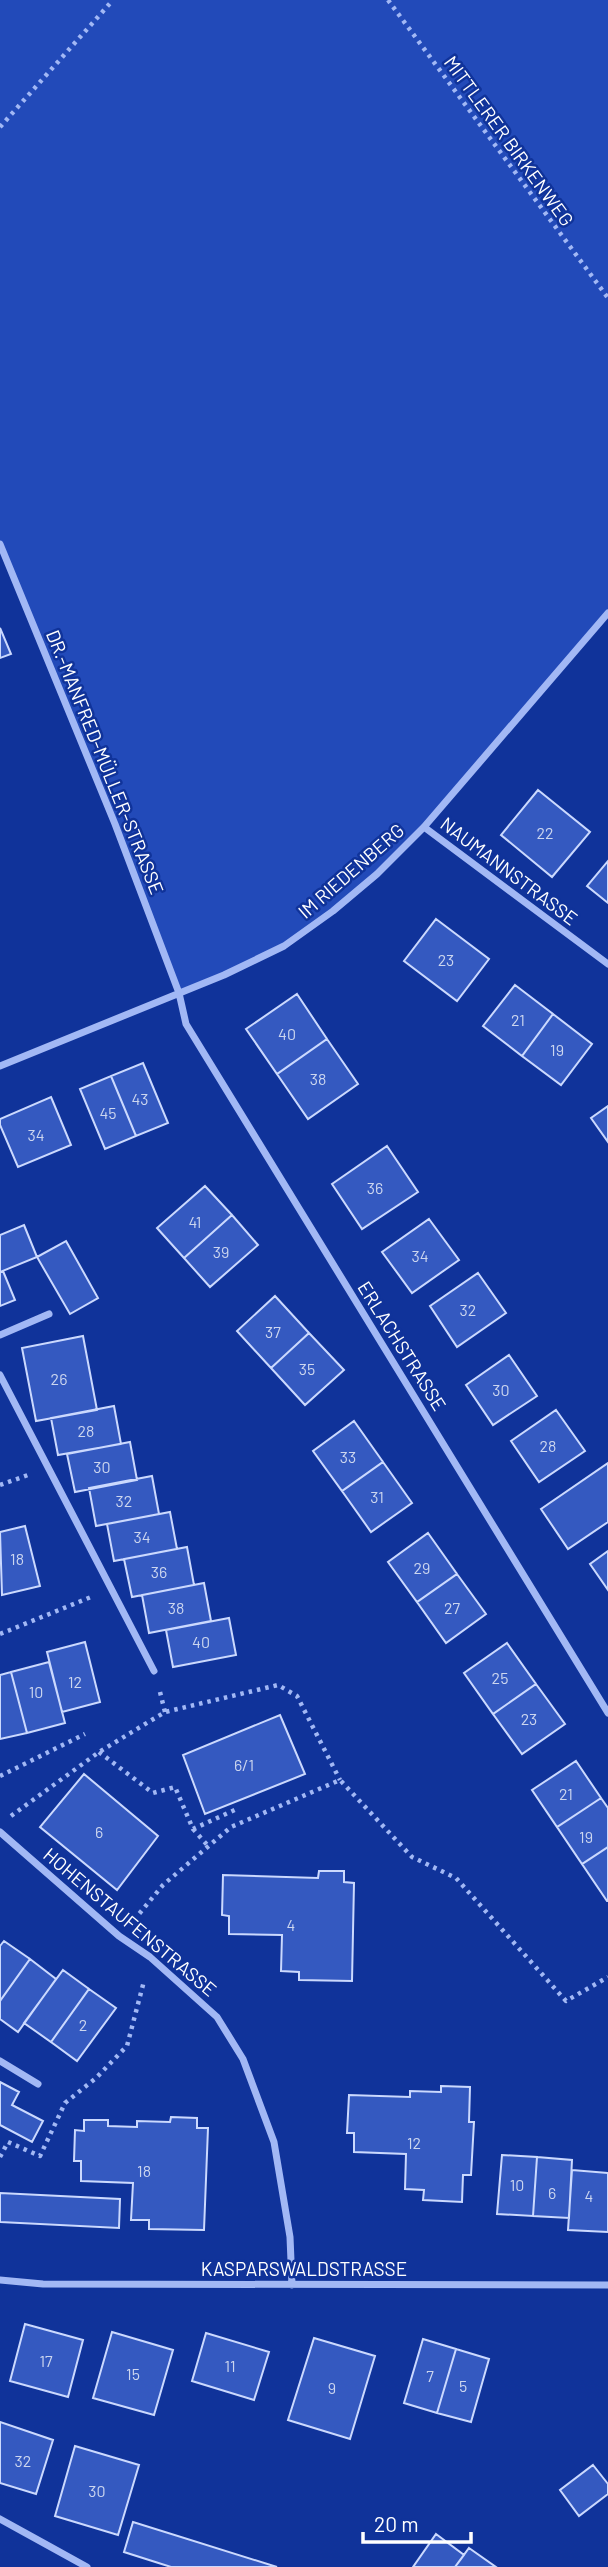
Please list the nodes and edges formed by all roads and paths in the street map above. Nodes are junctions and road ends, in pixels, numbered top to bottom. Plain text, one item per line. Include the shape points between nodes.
1 (113, 0) edge
2 (388, 0) edge
3 (0, 127) edge
4 (608, 298) edge
5 (0, 544) edge
6 (608, 613) edge
7 (424, 827) junction
8 (608, 964) edge
9 (180, 993) junction
10 (0, 1066) edge
11 (49, 1314) dead end
12 (0, 1335) edge
13 (0, 1376) edge
14 (48, 1468) junction
15 (0, 1485) edge
16 (112, 1589) junction
17 (0, 1634) edge
18 (154, 1671) dead end
19 (608, 1713) edge
20 (85, 1734) dead end
21 (99, 1752) junction
22 (0, 1776) edge
23 (340, 1780) junction
24 (239, 1808) dead end
25 (0, 1824) edge
26 (193, 1829) junction
27 (0, 1832) edge
28 (209, 1847) junction
29 (119, 1936) junction
30 (150, 1957) junction
31 (608, 1978) edge
32 (0, 2062) edge
33 (38, 2084) dead end
34 (0, 2157) edge
35 (0, 2280) edge
36 (292, 2285) junction
37 (608, 2285) edge
38 (0, 2519) edge
39 (87, 2567) edge

1 - 3 path
2 - 4 path, MITTLERER BIRKENWEG
5 - 9 street, DR.-MANFRED-MÜLLER-STRASSE
6 - 7 street, IM RIEDENBERG
7 - 8 street, NAUMANNSTRASSE
7 - 9 street, IM RIEDENBERG via 377,874 284,946
9 - 10 street, IM RIEDENBERG
9 - 19 street, ERLACHSTRASSE via 186,1024 226,1093
11 - 12 street
13 - 14 street
14 - 15 path
14 - 16 street
16 - 17 path
16 - 18 street
20 - 22 path
21 - 23 path via 165,1712 278,1685 297,1696
21 - 25 path
21 - 26 path via 153,1793 176,1787
23 - 28 path via 231,1827
23 - 31 path via 412,1857 456,1878 566,2001
24 - 26 path
26 - 28 path
27 - 29 street, HOHENSTAUFENSTRASSE
28 - 29 path via 163,1885
29 - 30 street, HOHENSTAUFENSTRASSE
30 - 34 path via 127,2046 65,2102 40,2156 8,2142
30 - 36 street, HOHENSTAUFENSTRASSE via 217,2017 243,2059 274,2142 290,2237
32 - 33 street
35 - 36 street, KASPARSWALDSTRASSE
36 - 37 street, KASPARSWALDSTRASSE
38 - 39 street

